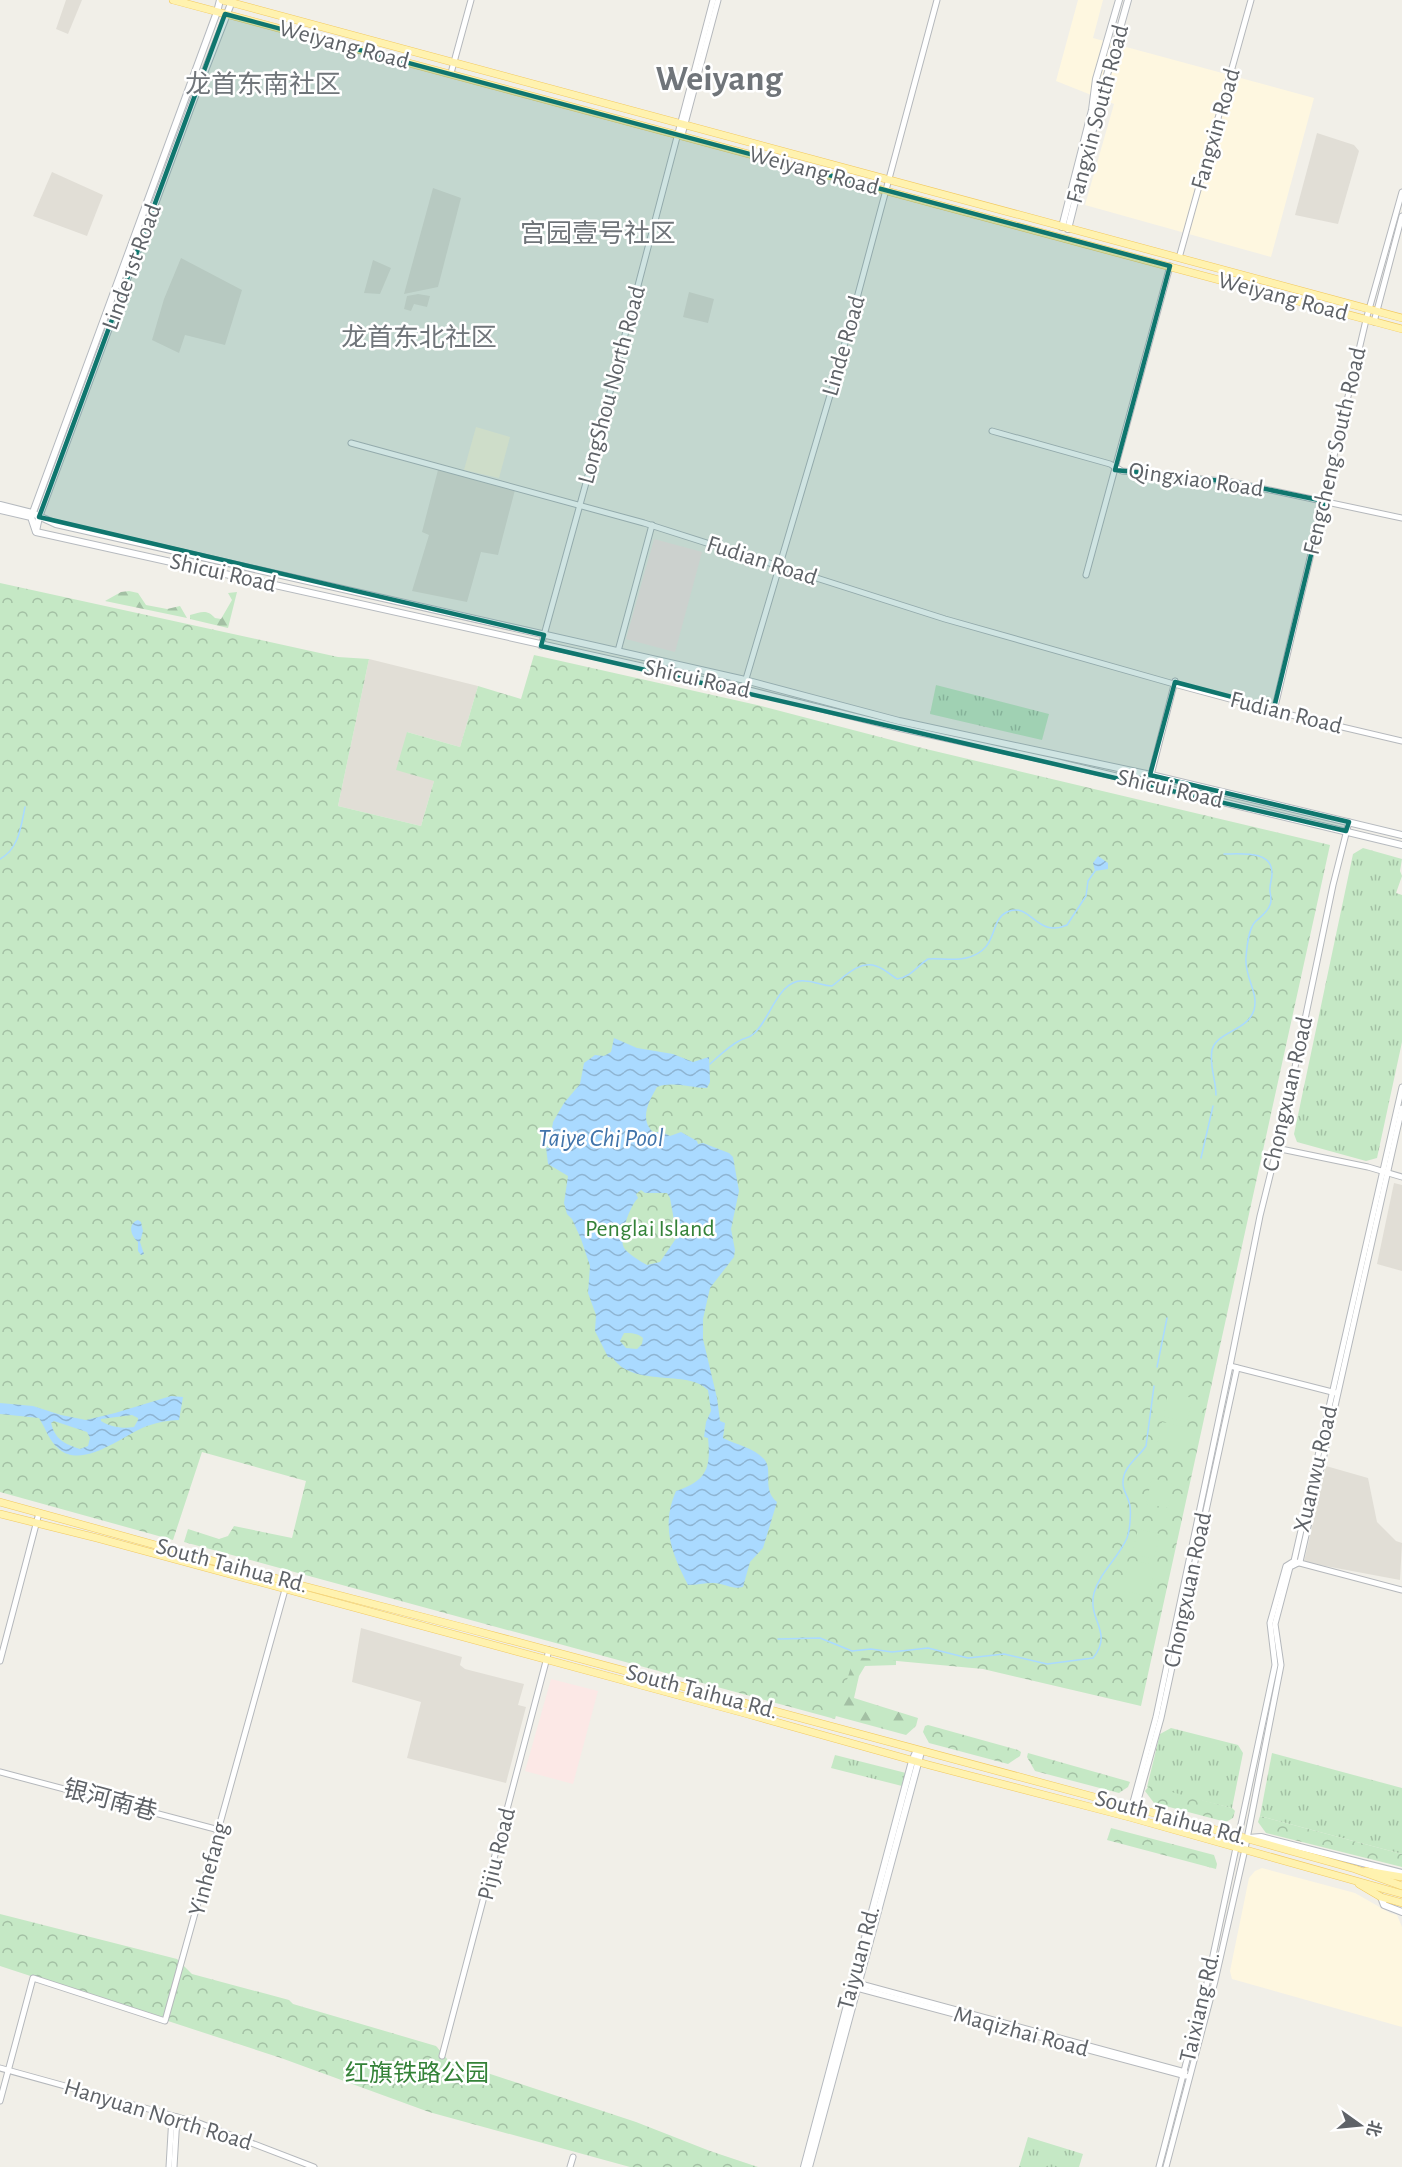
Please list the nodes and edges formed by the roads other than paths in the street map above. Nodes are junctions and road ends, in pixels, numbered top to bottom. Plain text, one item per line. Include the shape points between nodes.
1 (173, 0) edge
2 (221, 0) edge
3 (471, 0) edge
4 (713, 0) edge
5 (718, 0) edge
6 (937, 0) edge
7 (1119, 0) edge
8 (1128, 0) edge
9 (1251, 0) edge
10 (232, 1) edge
11 (217, 12) junction
12 (225, 14) junction
13 (453, 64) junction
14 (451, 73) junction
15 (682, 124) junction
16 (679, 135) junction
17 (889, 179) junction
18 (887, 191) junction
19 (1402, 192) edge
20 (1402, 216) edge
21 (1065, 228) junction
22 (1179, 258) junction
23 (1170, 266) junction
24 (1374, 310) junction
25 (1402, 318) edge
26 (1366, 320) junction
27 (1374, 322) junction
28 (1402, 329) edge
29 (992, 431) dead end
30 (351, 443) dead end
31 (1116, 468) junction
32 (1324, 501) junction
33 (580, 504) junction
34 (0, 508) edge
35 (32, 515) junction
36 (39, 517) junction
37 (1402, 518) edge
38 (651, 525) junction
39 (36, 532) junction
40 (780, 567) junction
41 (1086, 575) dead end
42 (544, 635) junction
43 (541, 646) junction
44 (618, 651) junction
45 (745, 680) junction
46 (1174, 683) junction
47 (743, 689) junction
48 (1274, 710) junction
49 (1402, 739) edge
50 (1150, 775) junction
51 (1349, 822) junction
52 (1346, 831) junction
53 (1402, 835) edge
54 (1402, 845) edge
55 (1402, 1087) edge
56 (1402, 1108) edge
57 (1276, 1148) junction
58 (1386, 1172) junction
59 (1402, 1177) edge
60 (1230, 1366) junction
61 (1237, 1368) junction
62 (1336, 1393) junction
63 (0, 1502) edge
64 (39, 1513) junction
65 (0, 1514) edge
66 (36, 1524) junction
67 (1297, 1562) junction
68 (287, 1581) junction
69 (285, 1590) junction
70 (1402, 1590) edge
71 (549, 1650) junction
72 (546, 1660) junction
73 (0, 1661) edge
74 (919, 1751) junction
75 (915, 1761) junction
76 (0, 1772) edge
77 (1133, 1807) junction
78 (1131, 1818) junction
79 (219, 1830) junction
80 (1243, 1837) junction
81 (1236, 1846) junction
82 (1245, 1849) junction
83 (1355, 1869) junction
84 (1402, 1875) edge
85 (1352, 1879) junction
86 (1402, 1886) edge
87 (1402, 1894) edge
88 (1381, 1897) junction
89 (1402, 1903) edge
90 (1402, 1912) edge
91 (855, 1985) junction
92 (442, 2056) dead end
93 (0, 2068) edge
94 (8, 2070) junction
95 (1186, 2074) junction
96 (0, 2101) edge
97 (175, 2117) junction
98 (573, 2157) dead end
99 (169, 2167) edge
100 (174, 2167) edge
101 (314, 2167) edge
102 (570, 2167) edge
103 (804, 2167) edge
104 (809, 2167) edge
105 (1159, 2167) edge
106 (1166, 2167) edge

1 - 11 main road, Weiyang Road
2 - 10 main road, Weiyang Road
2 - 11 main road, Linde 1st Road
3 - 13 street
4 - 15 street
5 - 15 street
6 - 17 street, Linde Road
7 - 21 main road, Fangxin South Road via 1096,79
8 - 21 main road, Fangxin South Road
9 - 22 street, Fangxin Road
10 - 12 main road, Linde 1st Road
10 - 13 main road, Weiyang Road
11 - 12 main road, Weiyang Road
11 - 35 main road, Linde 1st Road
12 - 14 main road, Weiyang Road
12 - 36 main road, Linde 1st Road
13 - 14 street
13 - 15 main road, Weiyang Road
14 - 16 main road, Weiyang Road
15 - 16 street, LongShou North Road
15 - 17 main road, Weiyang Road
16 - 18 main road, Weiyang Road
16 - 33 street, LongShou North Road
17 - 18 street, Linde Road
17 - 21 main road, Weiyang Road
18 - 23 main road, Weiyang Road
18 - 40 street, Linde Road
19 - 24 street, Fengcheng South Road
20 - 24 street, Fengcheng South Road
21 - 22 main road, Weiyang Road
22 - 24 main road, Weiyang Road
23 - 26 main road, Weiyang Road
23 - 31 street
24 - 25 main road, Weiyang Road
24 - 26 street, Fengcheng South Road
24 - 27 street, Fengcheng South Road
26 - 27 main road, Weiyang Road
26 - 32 street, Fengcheng South Road
27 - 28 main road, Weiyang Road
29 - 31 street, Qingxiao Road
30 - 33 street, Fudian Road
31 - 32 street, Qingxiao Road via 1232,482
31 - 41 street
32 - 37 street, Qingxiao Road
32 - 48 street, Fengcheng South Road
33 - 38 street, Fudian Road
33 - 42 street, LongShou North Road
34 - 35 main road, Shicui Road
35 - 36 main road, Shicui Road
35 - 39 main road
36 - 39 main road, Linde 1st Road
36 - 42 main road, Shicui Road
38 - 40 street, Fudian Road
38 - 44 street
39 - 43 main road, Shicui Road
40 - 45 street, Linde Road
40 - 46 street, Fudian Road via 945,619
42 - 43 street, LongShou North Road
42 - 44 main road, Shicui Road
43 - 47 main road, Shicui Road
44 - 45 main road, Shicui Road
45 - 47 street, Linde Road
45 - 50 main road, Shicui Road via 899,721
46 - 48 street, Fudian Road
46 - 50 street
47 - 52 main road, Shicui Road
48 - 49 street, Fudian Road
50 - 51 main road, Shicui Road
51 - 52 street, Chongxuan Road
51 - 53 main road, Shicui Road
52 - 54 main road, Shicui Road
52 - 57 street, Chongxuan Road
55 - 58 street, Xuanwu Road
56 - 58 street, Xuanwu Road
57 - 58 street
57 - 60 street, Chongxuan Road
58 - 59 street
58 - 62 street, Xuanwu Road
60 - 61 street
60 - 77 street, Chongxuan Road
61 - 62 street
61 - 77 street, Chongxuan Road via 1161,1718
62 - 67 street, Xuanwu Road
63 - 64 main road, South Taihua Rd.
64 - 66 street
64 - 68 main road, South Taihua Rd.
65 - 66 main road, South Taihua Rd.
66 - 69 main road, South Taihua Rd.
66 - 73 street
67 - 70 street
67 - 80 street, Xuanwu Road via 1290,1567 1275,1624 1281,1665
68 - 69 street, Yinhefang
68 - 71 main road, South Taihua Rd.
69 - 72 main road, South Taihua Rd.
69 - 79 street, Yinhefang
71 - 72 street, Pijiu Road
71 - 74 main road, South Taihua Rd.
72 - 75 main road, South Taihua Rd.
72 - 92 street, Pijiu Road
74 - 75 main road, Taiyuan Rd.
74 - 77 main road, South Taihua Rd.
75 - 78 main road, South Taihua Rd.
75 - 91 main road, Taiyuan Rd.
76 - 79 street, 银河南巷
77 - 78 street, Chongxuan Road
77 - 80 main road, South Taihua Rd.
78 - 81 main road, South Taihua Rd.
79 - 94 street, Yinhefang via 165,2021 33,1978
80 - 81 street, Xuanwu Road
80 - 82 street, Xuanwu Road
80 - 83 main road, South Taihua Rd.
80 - 84 main road via 1261,1837
81 - 82 main road, South Taihua Rd.
81 - 95 street, Taixiang Rd.
82 - 85 main road, South Taihua Rd.
82 - 95 street, Taixiang Rd. via 1215,1981
83 - 84 main road
83 - 86 main road, South Taihua Rd.
85 - 87 main road, South Taihua Rd.
85 - 88 main road
88 - 89 main road
88 - 90 main road via 1384,1905
91 - 95 street, Maqizhai Road
91 - 103 main road, Taiyuan Rd.
91 - 104 main road, Taiyuan Rd.
93 - 94 street, Hanyuan North Road
94 - 96 street
94 - 97 street, Hanyuan North Road
95 - 105 street, Taixiang Rd.
95 - 106 street, Taixiang Rd.
97 - 99 street
97 - 100 street
97 - 101 street, Hanyuan North Road
98 - 102 street

